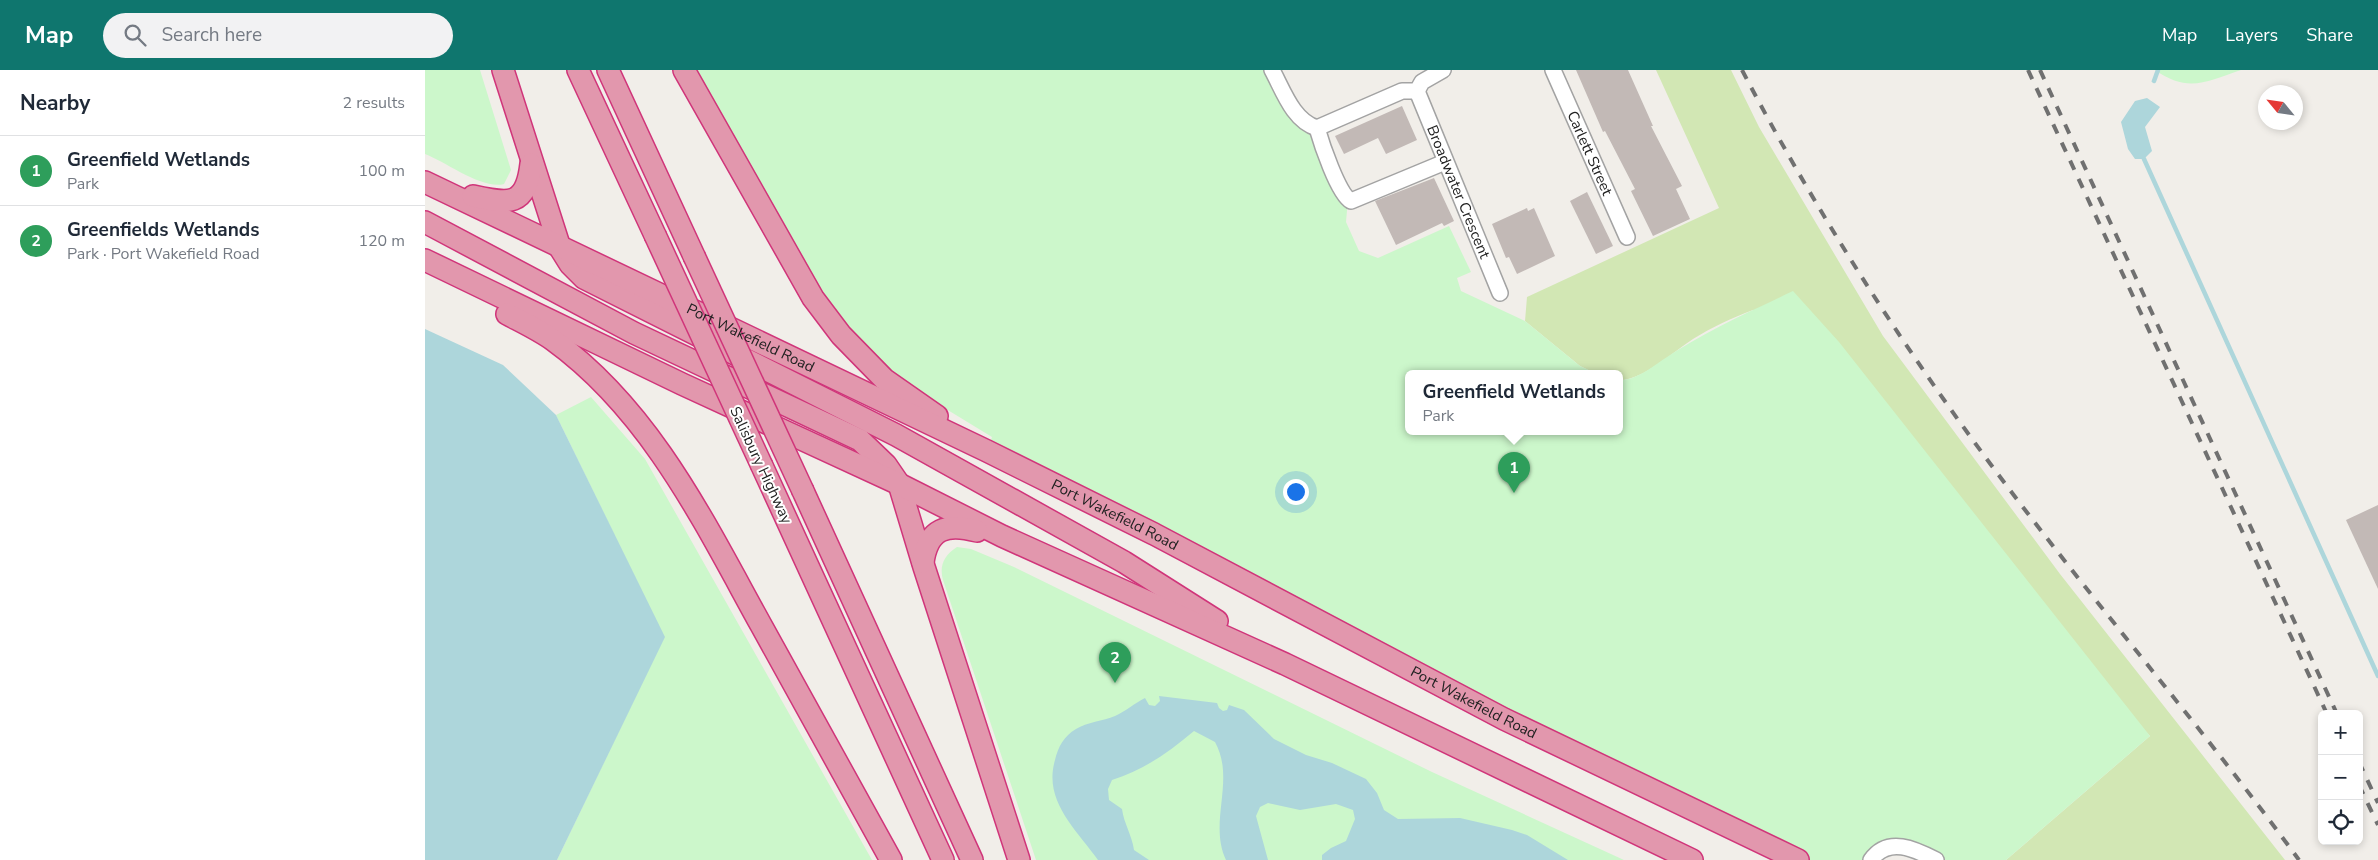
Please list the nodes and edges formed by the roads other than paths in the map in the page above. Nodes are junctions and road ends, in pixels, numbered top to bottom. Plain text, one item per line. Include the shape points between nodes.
1 (503, 70) edge
2 (578, 70) edge
3 (608, 70) edge
4 (685, 70) edge
5 (1272, 70) edge
6 (1443, 70) edge
7 (1553, 70) edge
8 (1417, 91) junction
9 (1317, 128) junction
10 (1445, 162) junction
11 (531, 163) junction
12 (432, 185) edge
13 (425, 222) edge
14 (1627, 237) dead end
15 (560, 248) junction
16 (425, 260) edge
17 (425, 267) edge
18 (1500, 293) dead end
19 (987, 451) junction
20 (899, 484) junction
21 (1001, 536) junction
22 (923, 562) junction
23 (1285, 664) junction
24 (1683, 858) edge
25 (891, 860) edge
26 (943, 860) edge
27 (971, 860) edge
28 (1019, 860) edge
29 (1798, 860) edge
30 (1871, 860) edge
31 (1937, 860) edge

1 - 11 highway
2 - 26 highway, Salisbury Highway, bridge
3 - 27 highway, Salisbury Highway, bridge
4 - 19 highway via 813,298 841,335 884,379
5 - 9 street via 1298,117
6 - 8 street via 1422,82
7 - 14 street, Carlett Street
8 - 9 street via 1402,91
8 - 10 street, Broadwater Crescent
9 - 10 street via 1339,184 1351,201
10 - 18 street, Broadwater Crescent
11 - 12 highway via 527,188 515,200 501,202
11 - 15 highway
12 - 15 highway, Port Wakefield Road
13 - 20 highway via 633,332 859,440 886,465
15 - 19 highway, Port Wakefield Road
15 - 23 highway via 584,278 896,435 1124,562
16 - 20 highway
17 - 25 highway via 553,340 630,411 662,453 711,534
19 - 29 highway, Port Wakefield Road via 1163,539 1504,719
20 - 21 highway
20 - 22 highway
21 - 22 highway via 960,527 945,528 930,540
21 - 23 highway
22 - 28 highway
23 - 24 highway
30 - 31 street via 1877,852 1892,846 1922,852

